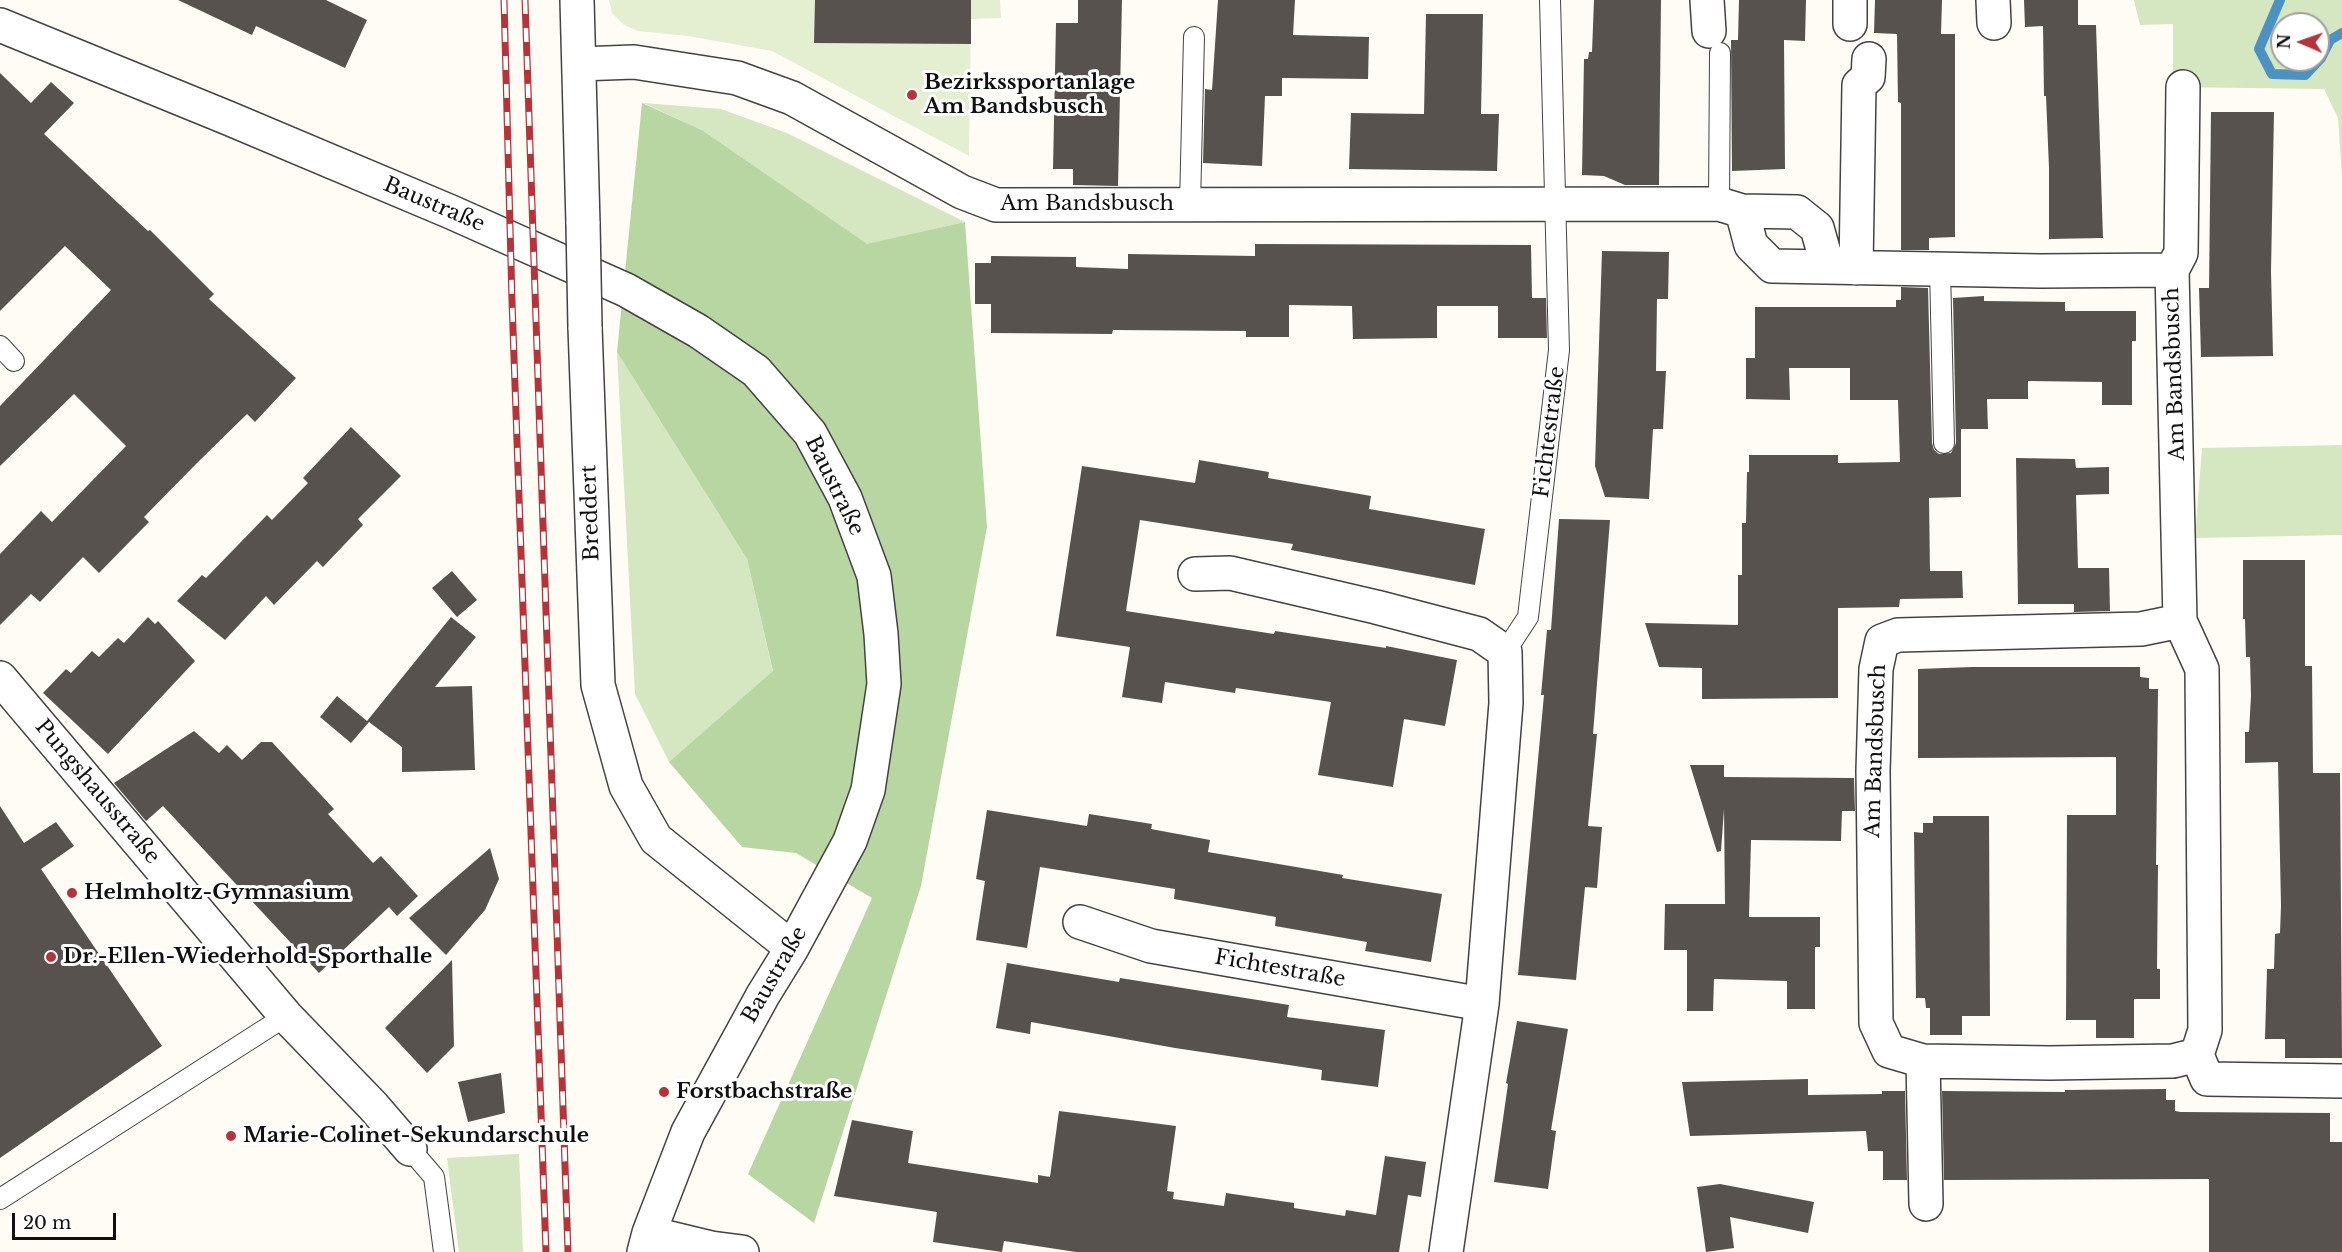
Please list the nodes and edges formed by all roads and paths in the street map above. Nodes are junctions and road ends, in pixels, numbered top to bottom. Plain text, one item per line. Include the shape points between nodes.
1 (577, 0) edge
2 (1550, 0) edge
3 (0, 25) edge
4 (1712, 28) edge
5 (1194, 37) dead end
6 (1869, 59) dead end
7 (579, 64) junction
8 (2183, 87) dead end
9 (1555, 204) junction
10 (1190, 205) junction
11 (1731, 208) junction
12 (1842, 267) junction
13 (1940, 268) junction
14 (2172, 270) junction
15 (0, 346) edge
16 (14, 361) dead end
17 (1944, 442) dead end
18 (1195, 574) dead end
19 (2180, 621) junction
20 (1504, 652) junction
21 (0, 678) edge
22 (1080, 922) dead end
23 (792, 948) junction
24 (1482, 1004) junction
25 (286, 1016) junction
26 (2197, 1055) junction
27 (1923, 1061) junction
28 (2342, 1081) edge
29 (410, 1149) joint
30 (0, 1198) edge
31 (1926, 1204) dead end
32 (646, 1242) edge
33 (444, 1252) edge
34 (742, 1252) edge
35 (1446, 1252) edge

1 - 7 street, Breddert
2 - 9 lane
3 - 23 street, Baustraße via 419,198 626,290 698,331 756,371 810,433 845,498 874,576 884,684 868,790 855,828
4 - 11 lane, Am Bandsbusch
5 - 10 lane
6 - 12 street via 1868,76 1858,85
7 - 10 street, Am Bandsbusch via 634,62 737,78 792,98 962,192 996,206
7 - 23 street, Breddert, bridge via 598,685 626,786 656,839
8 - 14 street, Am Bandsbusch via 2181,253
9 - 10 street, Am Bandsbusch
9 - 11 street, Am Bandsbusch
9 - 20 lane, Fichtestraße via 1559,350 1528,617
11 - 12 street, Am Bandsbusch via 1797,212 1817,228
11 - 12 street, Am Bandsbusch via 1752,245 1772,266
12 - 13 street, Am Bandsbusch
13 - 14 street, Am Bandsbusch
13 - 17 lane
14 - 19 street, Am Bandsbusch
15 - 16 lane
18 - 20 street via 1230,573 1376,607 1479,634
19 - 26 street, Am Bandsbusch via 2202,669 2205,1029
19 - 27 street, Am Bandsbusch via 2141,629 1898,635 1882,641 1876,669 1873,771 1876,1023 1889,1051
20 - 24 street via 1506,703
21 - 25 street, Pungshausstraße
22 - 24 street, Fichtestraße via 1151,946
23 - 32 street, Baustraße via 688,1131
24 - 35 street
25 - 29 street, Pungshausstraße
25 - 30 lane
26 - 27 street, Am Bandsbusch via 2173,1061
26 - 28 street via 2207,1079
27 - 31 street
29 - 33 lane via 434,1177
32 - 34 street

